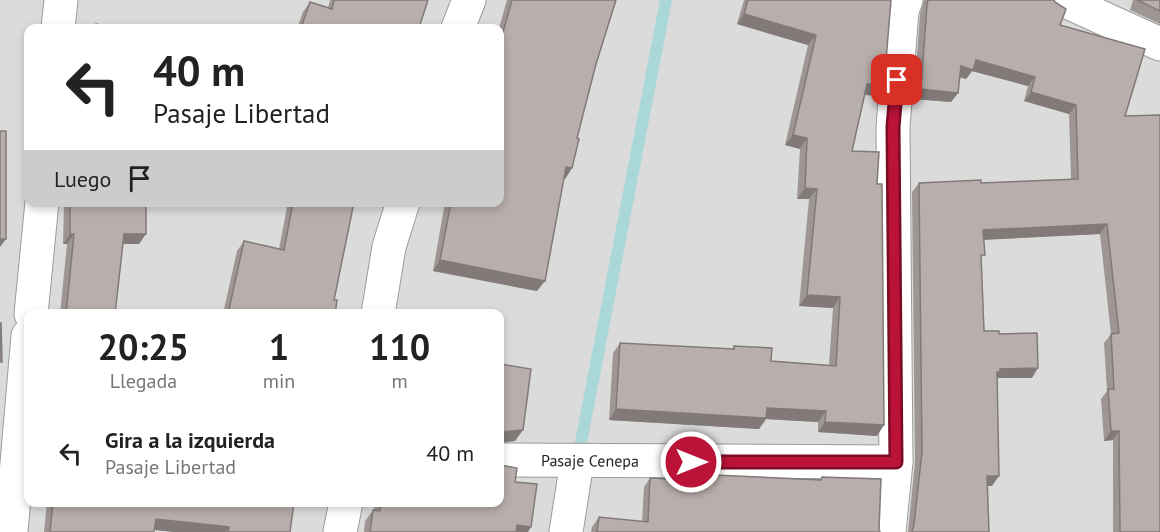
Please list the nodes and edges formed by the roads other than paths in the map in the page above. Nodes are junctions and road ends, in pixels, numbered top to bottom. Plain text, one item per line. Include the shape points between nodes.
1 (61, 0) edge
2 (469, 0) edge
3 (906, 0) edge
4 (1063, 0) edge
5 (58, 24) edge
6 (460, 24) edge
7 (1160, 44) edge
8 (42, 207) edge
9 (401, 207) edge
10 (31, 309) edge
11 (379, 309) edge
12 (24, 371) edge
13 (15, 449) edge
14 (504, 460) edge
15 (577, 462) junction
16 (896, 462) junction
17 (345, 507) edge
18 (11, 532) edge
19 (340, 532) edge
20 (566, 532) edge
21 (889, 532) edge

1 - 5 street
2 - 6 street
3 - 16 street via 893,127
4 - 7 street
8 - 10 street
9 - 11 street via 389,247
12 - 13 street
13 - 18 street
14 - 15 street, Pasaje Cenepa
15 - 16 street, Pasaje Cenepa
15 - 20 street
16 - 21 street
17 - 19 street

